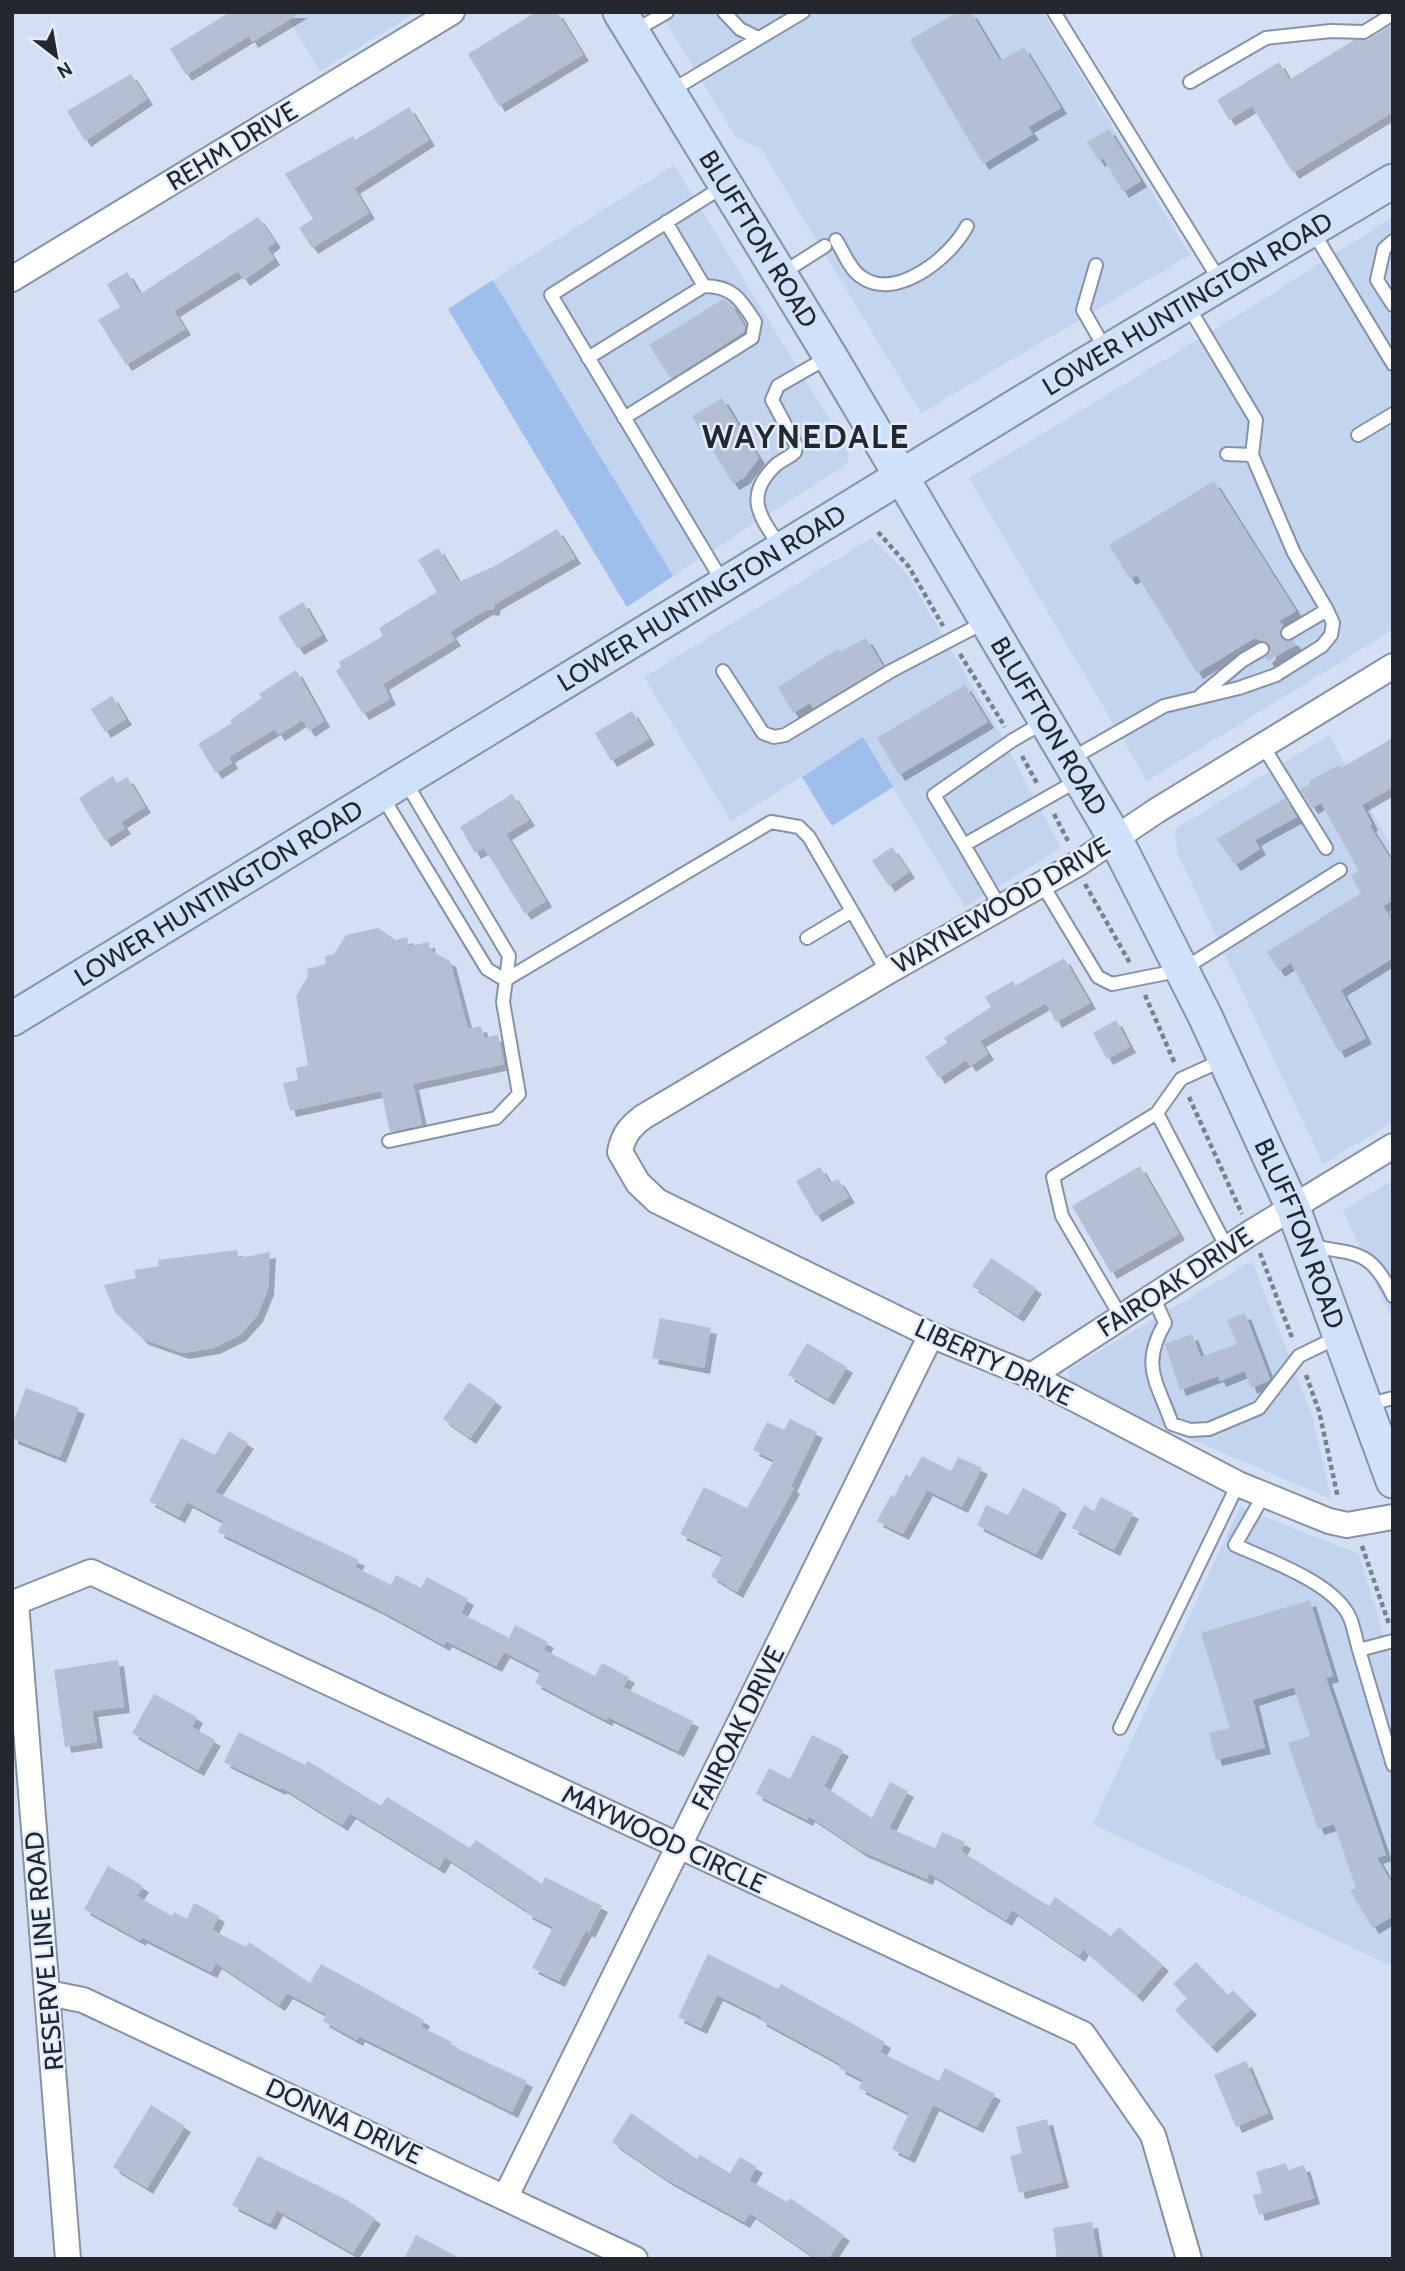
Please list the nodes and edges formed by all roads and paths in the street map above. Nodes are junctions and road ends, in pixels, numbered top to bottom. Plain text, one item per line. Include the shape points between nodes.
1 (452, 12) edge
2 (667, 12) edge
3 (724, 12) edge
4 (803, 12) edge
5 (1054, 12) edge
6 (1393, 14) edge
7 (626, 22) edge
8 (758, 38) junction
9 (1190, 82) dead end
10 (669, 92) junction
11 (1393, 181) edge
12 (726, 185) junction
13 (666, 222) junction
14 (967, 226) dead end
15 (1312, 230) junction
16 (1389, 245) edge
17 (1393, 262) edge
18 (1096, 265) dead end
19 (780, 274) junction
20 (12, 279) edge
21 (1222, 285) junction
22 (704, 286) junction
23 (1188, 305) junction
24 (1393, 305) edge
25 (1107, 352) junction
26 (830, 356) junction
27 (588, 358) junction
28 (1393, 364) edge
29 (1393, 414) edge
30 (624, 418) junction
31 (1358, 435) dead end
32 (1227, 454) dead end
33 (1252, 455) junction
34 (903, 477) junction
35 (783, 549) junction
36 (724, 584) junction
37 (1327, 610) junction
38 (988, 620) junction
39 (1288, 633) dead end
40 (1262, 649) dead end
41 (1393, 666) edge
42 (723, 671) dead end
43 (1198, 698) junction
44 (1046, 721) junction
45 (1263, 746) junction
46 (1074, 770) junction
47 (393, 788) junction
48 (1115, 838) junction
49 (964, 845) junction
50 (1326, 848) dead end
51 (1340, 870) dead end
52 (1042, 884) junction
53 (1000, 907) junction
54 (852, 911) junction
55 (807, 938) dead end
56 (1182, 970) junction
57 (887, 972) junction
58 (505, 980) junction
59 (12, 1019) edge
60 (1225, 1059) junction
61 (1157, 1113) junction
62 (389, 1141) dead end
63 (1393, 1146) edge
64 (620, 1152) joint
65 (1293, 1208) junction
66 (1306, 1245) junction
67 (1227, 1248) junction
68 (1153, 1296) junction
69 (1393, 1296) edge
70 (1121, 1317) junction
71 (932, 1335) junction
72 (1340, 1336) junction
73 (1031, 1376) junction
74 (1379, 1402) edge
75 (1393, 1481) edge
76 (1238, 1484) junction
77 (1265, 1493) junction
78 (1393, 1517) edge
79 (16, 1602) joint
80 (1393, 1641) edge
81 (1359, 1650) junction
82 (1120, 1728) dead end
83 (1393, 1765) edge
84 (679, 1846) junction
85 (48, 1993) junction
86 (506, 2196) junction
87 (68, 2259) edge
88 (635, 2259) edge
89 (1189, 2259) edge

1 - 20 street, REHM DRIVE
2 - 7 lane
3 - 8 lane via 740,29
4 - 8 lane
5 - 21 lane
6 - 9 lane via 1364,32 1266,38
7 - 10 main road, BLUFFTON ROAD
8 - 10 lane
10 - 12 main road, BLUFFTON ROAD
11 - 15 main road, LOWER HUNTINGTON ROAD
12 - 13 lane
12 - 19 main road, BLUFFTON ROAD
13 - 22 lane
13 - 27 lane via 551,295
14 - 19 lane via 949,252 888,286 861,278 830,243
15 - 21 main road, LOWER HUNTINGTON ROAD
15 - 28 lane
16 - 17 lane
16 - 24 lane via 1377,280
18 - 25 lane via 1083,310
19 - 26 main road, BLUFFTON ROAD
21 - 23 main road, LOWER HUNTINGTON ROAD
22 - 27 lane
22 - 30 lane via 737,294 755,322 752,338
23 - 25 main road, LOWER HUNTINGTON ROAD
23 - 33 lane via 1256,420
25 - 34 main road, LOWER HUNTINGTON ROAD
26 - 34 main road, BLUFFTON ROAD
26 - 35 lane via 778,386 772,400 796,445 763,484 755,503
27 - 30 lane
29 - 31 lane
30 - 36 lane
32 - 33 lane
33 - 37 lane via 1294,553
34 - 35 main road, LOWER HUNTINGTON ROAD
34 - 38 main road, BLUFFTON ROAD
35 - 36 main road, LOWER HUNTINGTON ROAD
36 - 47 main road, LOWER HUNTINGTON ROAD
37 - 39 lane
37 - 43 lane via 1333,623 1322,646 1276,675
38 - 42 lane via 804,726 774,737 763,733
38 - 44 main road, BLUFFTON ROAD
40 - 43 lane
41 - 45 street, WAYNEWOOD DRIVE
43 - 46 lane via 1164,706
44 - 46 main road, BLUFFTON ROAD
44 - 49 lane via 934,795
45 - 48 street, WAYNEWOOD DRIVE
45 - 50 lane
46 - 48 main road, BLUFFTON ROAD
46 - 49 lane
47 - 58 lane via 487,969
47 - 58 lane via 509,956
47 - 59 main road, LOWER HUNTINGTON ROAD
48 - 52 street, WAYNEWOOD DRIVE
48 - 56 main road, BLUFFTON ROAD
49 - 53 lane
51 - 56 lane
52 - 53 street, WAYNEWOOD DRIVE
52 - 56 lane via 1098,977 1112,984
53 - 57 street, WAYNEWOOD DRIVE
54 - 55 lane
54 - 57 lane
54 - 58 lane via 809,837 799,827 771,822
56 - 60 main road, BLUFFTON ROAD
57 - 64 street, WAYNEWOOD DRIVE via 643,1117 622,1139
58 - 62 lane via 503,1002 519,1094 496,1118
60 - 61 lane via 1181,1079
60 - 65 main road, BLUFFTON ROAD
61 - 67 lane
61 - 70 lane via 1053,1177 1062,1216
63 - 65 street, FAIROAK DRIVE
64 - 71 street, LIBERTY DRIVE via 638,1183 657,1201
65 - 66 main road, BLUFFTON ROAD
65 - 67 street, FAIROAK DRIVE
66 - 69 lane via 1373,1262
66 - 72 main road, BLUFFTON ROAD
67 - 68 street, FAIROAK DRIVE
68 - 70 street, FAIROAK DRIVE
68 - 72 lane via 1165,1323 1150,1361 1172,1424 1189,1430 1209,1429 1259,1408 1299,1356
70 - 73 street, FAIROAK DRIVE
71 - 73 street, LIBERTY DRIVE
71 - 84 street, FAIROAK DRIVE
72 - 74 main road, BLUFFTON ROAD
73 - 76 street, LIBERTY DRIVE
74 - 75 main road, BLUFFTON ROAD
76 - 77 street, LIBERTY DRIVE
76 - 82 lane
77 - 78 street, LIBERTY DRIVE via 1347,1525
77 - 81 lane via 1235,1545 1331,1594 1350,1616
79 - 84 street, MAYWOOD CIRCLE via 91,1572
79 - 85 street, RESERVE LINE ROAD
80 - 81 lane
81 - 83 lane
84 - 86 street, FAIROAK DRIVE
84 - 89 street, MAYWOOD CIRCLE via 1083,2034 1153,2135
85 - 86 street, DONNA DRIVE via 83,2000
85 - 87 street, RESERVE LINE ROAD
86 - 88 street, DONNA DRIVE

